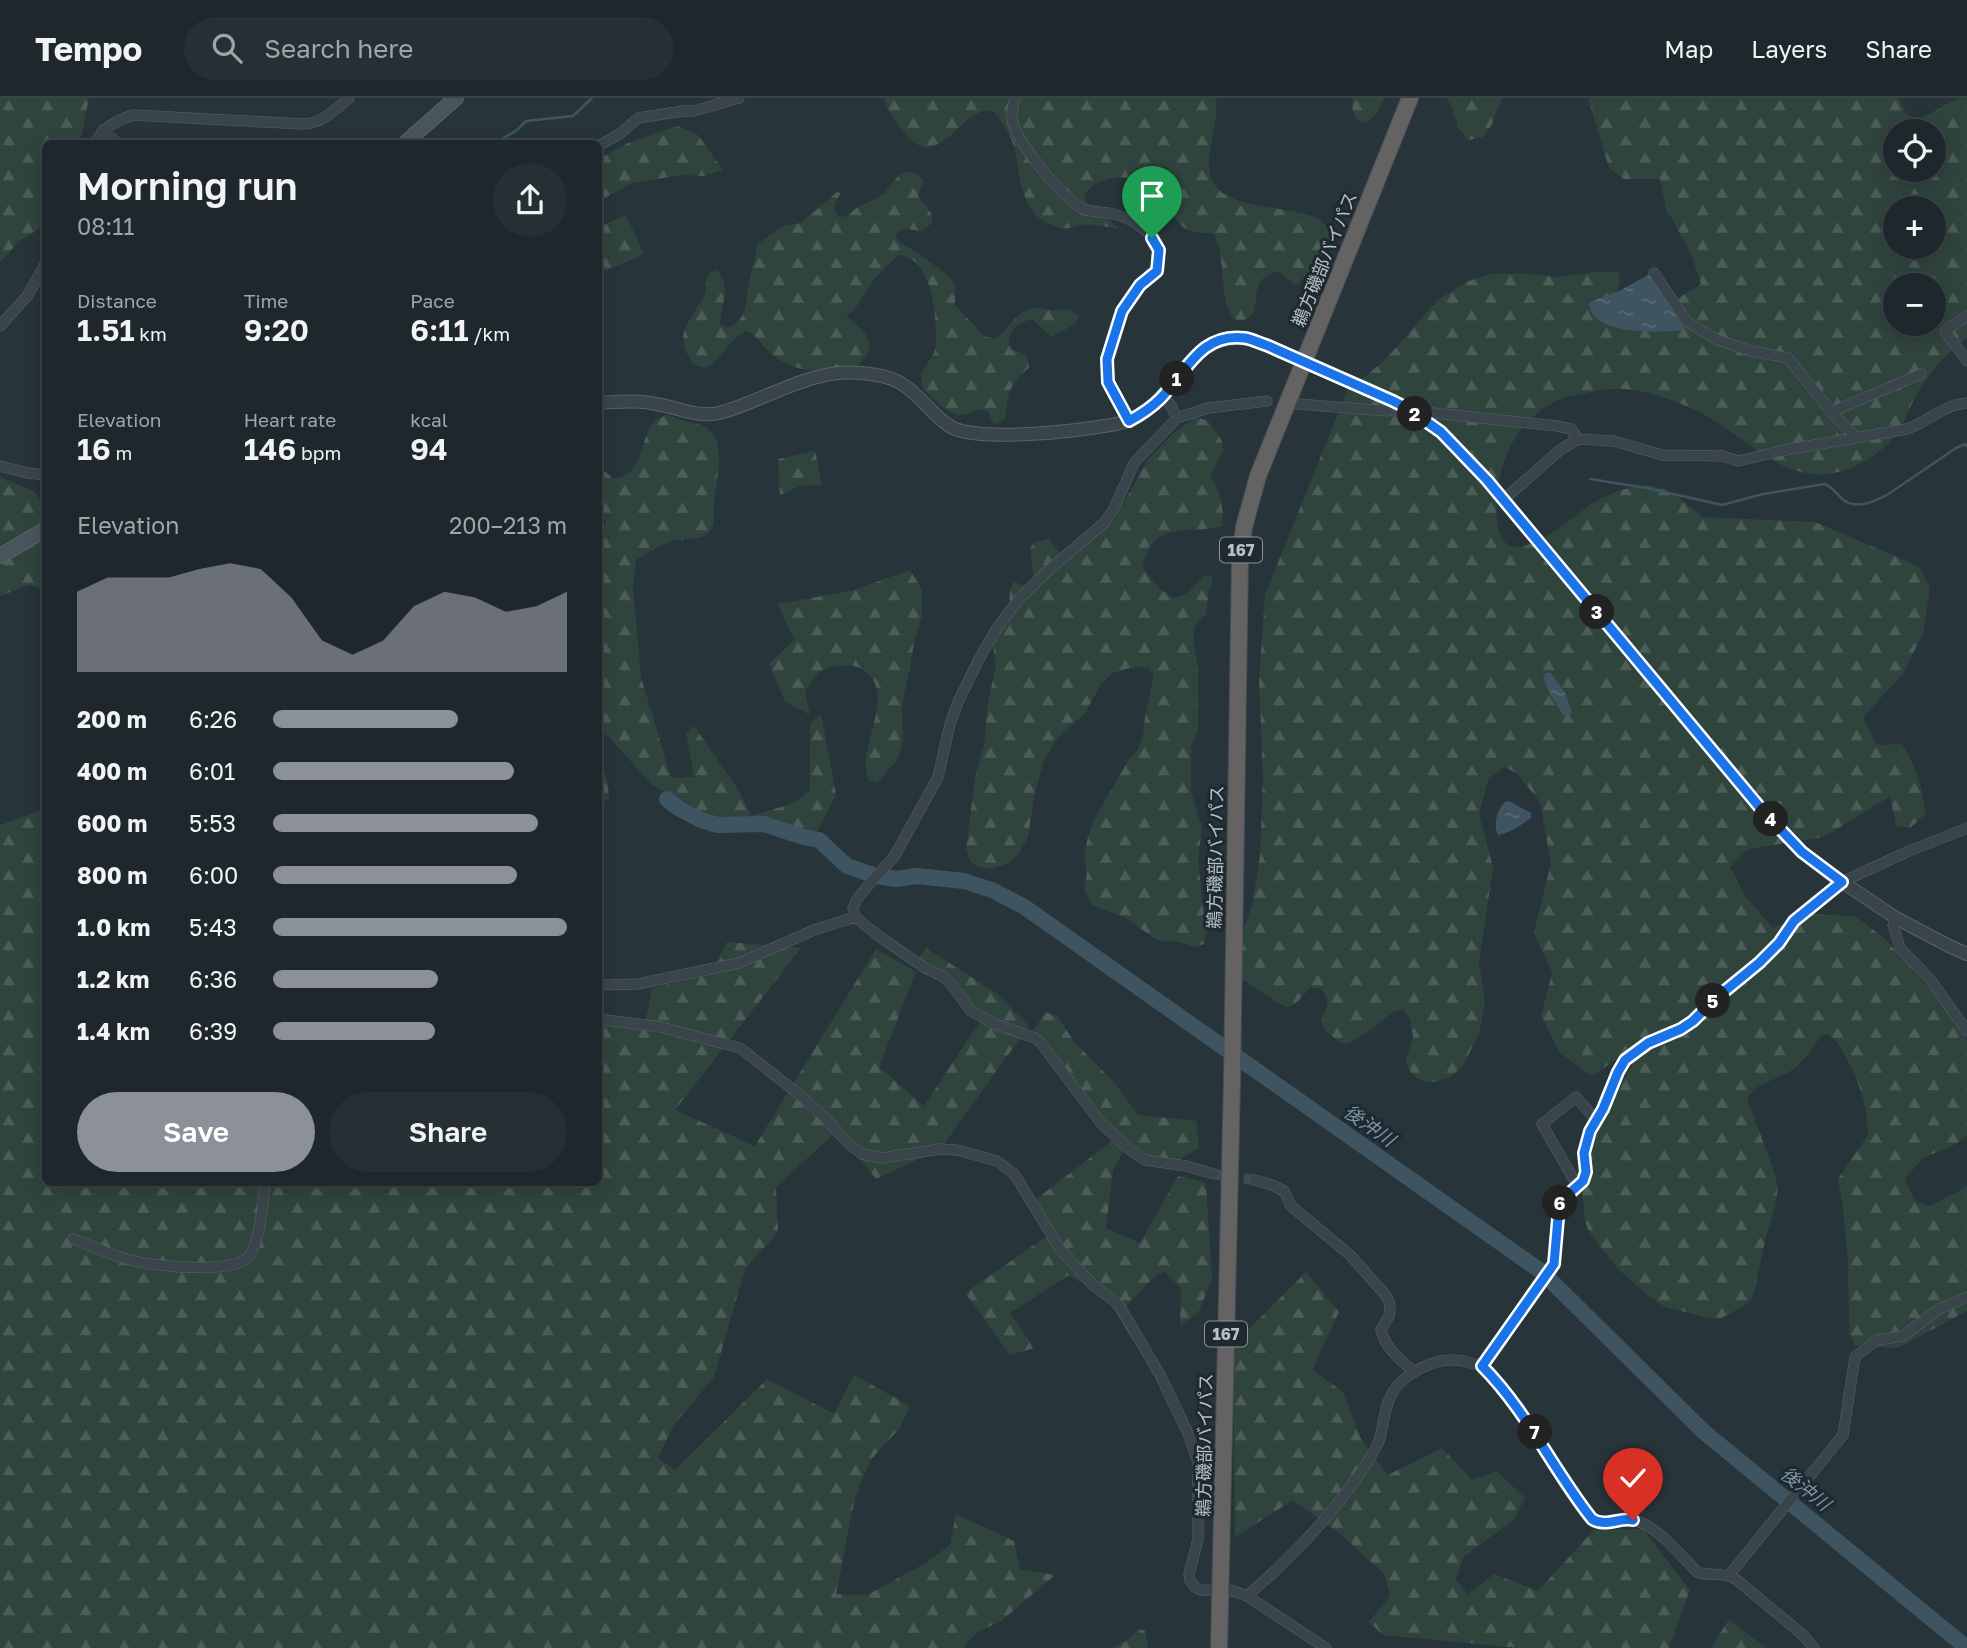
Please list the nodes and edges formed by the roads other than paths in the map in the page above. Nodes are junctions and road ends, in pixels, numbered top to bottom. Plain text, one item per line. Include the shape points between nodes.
1 (349, 98) edge
2 (456, 98) edge
3 (739, 98) edge
4 (1015, 98) edge
5 (1410, 98) edge
6 (103, 130) junction
7 (97, 140) edge
8 (114, 140) edge
9 (409, 140) edge
10 (602, 144) edge
11 (42, 269) edge
12 (1654, 273) dead end
13 (1967, 316) edge
14 (0, 326) edge
15 (1967, 361) edge
16 (1303, 362) junction
17 (1921, 374) dead end
18 (1161, 398) junction
19 (1267, 401) dead end
20 (602, 403) edge
21 (1967, 403) edge
22 (1298, 404) dead end
23 (1387, 411) tunnel mouth
24 (1831, 412) junction
25 (1433, 413) tunnel mouth
26 (1177, 418) junction
27 (1129, 421) junction
28 (1856, 438) junction
29 (1578, 439) junction
30 (0, 466) edge
31 (42, 475) edge
32 (1503, 500) junction
33 (42, 531) edge
34 (0, 556) edge
35 (1967, 828) edge
36 (1842, 882) junction
37 (855, 917) junction
38 (1896, 918) junction
39 (1967, 954) edge
40 (602, 985) edge
41 (602, 1020) edge
42 (1967, 1031) edge
43 (1596, 1120) junction
44 (1214, 1174) tunnel mouth
45 (1254, 1180) tunnel mouth
46 (265, 1186) edge
47 (1578, 1187) junction
48 (73, 1239) dead end
49 (1967, 1297) edge
50 (1482, 1366) junction
51 (1414, 1372) junction
52 (1730, 1574) junction
53 (1219, 1589) junction
54 (1247, 1596) junction
55 (1219, 1648) edge
56 (1326, 1648) edge
57 (1814, 1648) edge

1 - 6 street via 314,124 133,115
2 - 9 main road
3 - 10 street via 694,111 638,118
4 - 27 street via 1012,121 1017,132 1064,194 1088,211 1134,223 1159,250 1157,271 1140,285 1122,311 1107,359 1108,382
5 - 16 highway, 鵜方磯部バイパス / 167
6 - 7 street
6 - 8 street
11 - 14 street via 28,295
12 - 24 street via 1687,323 1717,340 1788,358
13 - 15 street via 1945,331
16 - 18 street via 1246,338 1216,341 1203,348
16 - 32 street via 1422,418 1462,453
16 - 53 highway, 鵜方磯部バイパス / 167 via 1258,475 1240,559
17 - 24 street
18 - 26 street
18 - 27 street
19 - 26 street via 1208,408
20 - 27 street via 634,401 690,413 718,413 808,380 860,373 905,386 940,419 967,432 1040,434
21 - 28 street via 1943,408 1915,427
22 - 23 street
24 - 28 street
25 - 29 street via 1558,426 1571,429
26 - 37 street via 1134,463 1104,523 1029,588 997,628 958,702 938,777 894,857 857,899
28 - 29 street via 1738,461 1723,456 1662,455 1614,441
29 - 32 street
30 - 31 street
32 - 36 street via 1762,810 1802,852
33 - 34 main road
35 - 36 street
36 - 38 street
36 - 43 street via 1794,921 1759,963 1693,1021 1625,1060
37 - 40 street via 739,963 638,984
37 - 44 street via 925,968 944,976 971,1011 1040,1042 1121,1143 1145,1160
38 - 39 street
38 - 42 street via 1900,948 1930,979
41 - 53 street via 662,1027 740,1048 800,1095 862,1154 882,1158 957,1150 997,1161 1015,1175 1060,1249 1119,1305 1160,1375 1198,1462 1198,1539 1189,1574 1201,1590
43 - 47 street via 1584,1153 1586,1172
43 - 47 street via 1576,1097 1542,1124
45 - 51 street via 1284,1191 1291,1206 1350,1255 1383,1292 1390,1308 1381,1330 1383,1339
46 - 48 street via 259,1227 250,1255 242,1263 171,1268 133,1261
47 - 50 street via 1559,1207 1554,1264
49 - 52 street via 1939,1309 1903,1336 1877,1340 1855,1357 1843,1434
50 - 51 street via 1437,1361
50 - 52 street via 1527,1420 1595,1522 1638,1522 1657,1533 1697,1572
51 - 54 street via 1392,1392 1379,1441 1356,1479 1300,1547
52 - 57 street
53 - 54 street
53 - 55 highway, 鵜方磯部バイパス / 167
54 - 56 street

